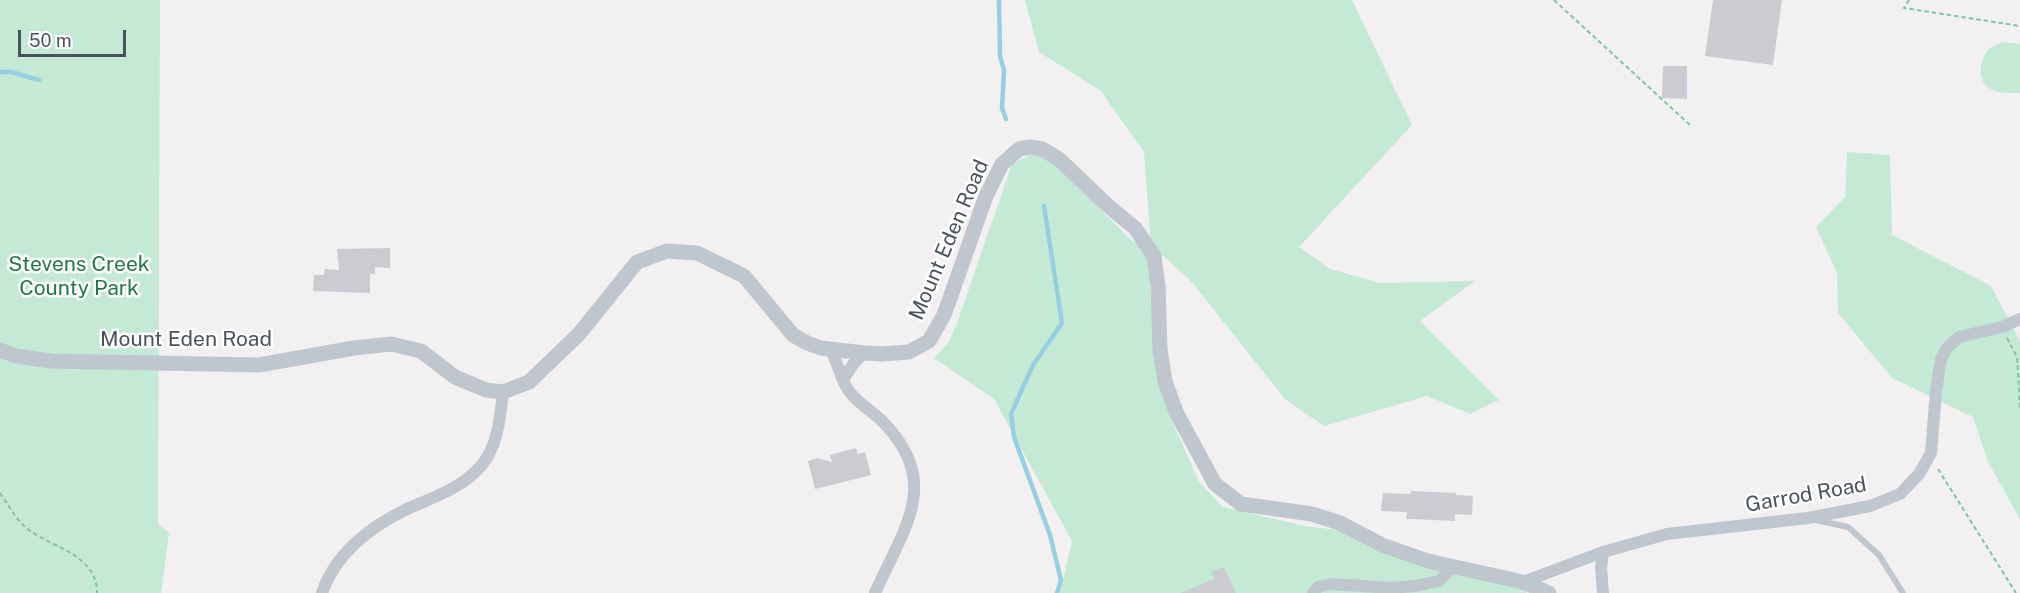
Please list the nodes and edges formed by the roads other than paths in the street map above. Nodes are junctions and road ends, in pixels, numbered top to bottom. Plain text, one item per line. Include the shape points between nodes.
1 (2020, 319) edge
2 (831, 349) junction
3 (0, 350) edge
4 (864, 353) junction
5 (843, 380) junction
6 (503, 392) junction
7 (1808, 518) junction
8 (1603, 552) junction
9 (1454, 566) junction
10 (1523, 582) junction
11 (322, 593) edge
12 (875, 593) edge
13 (1313, 593) edge
14 (1549, 593) edge
15 (1603, 593) edge
16 (1903, 593) edge

1 - 7 street, Garrod Road via 1959,337 1947,348 1936,392 1931,453 1919,474 1900,494 1870,506
2 - 4 street, Mount Eden Road
2 - 5 street
2 - 6 street, Mount Eden Road via 793,335 744,276 697,253 667,251 638,262 579,334 529,382
3 - 6 street, Mount Eden Road via 51,361 259,365 391,344 421,351 456,377 486,390
4 - 5 street
4 - 9 street, Mount Eden Road via 909,352 928,341 944,315 986,196 1002,164 1019,149 1042,149 1059,159 1135,228 1154,256 1165,381 1176,412 1215,484 1241,504 1312,514 1340,523 1382,545
5 - 12 street via 850,395 900,440 915,478 909,517
6 - 11 street via 499,427 481,466 435,498 406,509 362,536 334,568
7 - 8 street, Garrod Road via 1667,534
7 - 16 lane via 1848,527 1879,555
8 - 10 street, Garrod Road
8 - 15 street
9 - 10 street, Mount Eden Road
9 - 13 street via 1439,581 1415,586 1332,584 1318,587
10 - 14 street, Mount Eden Road

